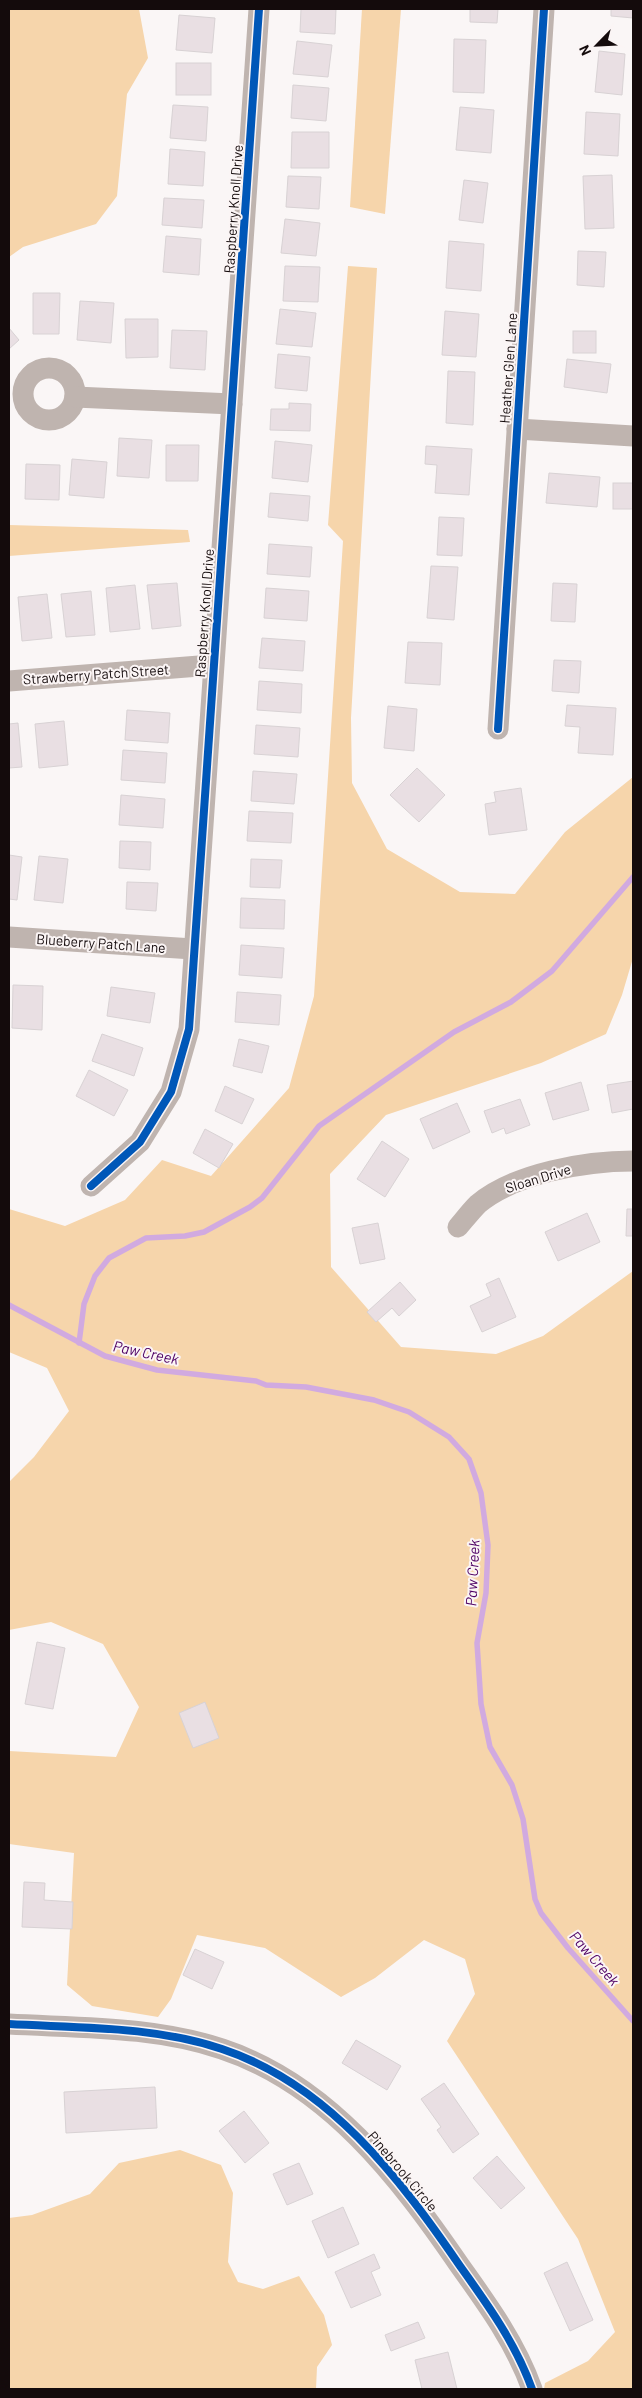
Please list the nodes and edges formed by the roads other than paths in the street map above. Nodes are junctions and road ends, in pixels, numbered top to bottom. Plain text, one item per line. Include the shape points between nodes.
1 (259, 9) edge
2 (544, 9) edge
3 (75, 396) dead end
4 (232, 404) junction
5 (517, 429) junction
6 (633, 436) edge
7 (212, 666) junction
8 (9, 681) edge
9 (498, 729) dead end
10 (9, 937) edge
11 (193, 949) junction
12 (633, 1161) edge
13 (90, 1186) dead end
14 (458, 1227) dead end
15 (9, 2024) edge
16 (532, 2389) edge

1 - 4 street, Raspberry Knoll Drive
2 - 5 street, Heather Glen Lane
3 - 4 street
4 - 7 street, Raspberry Knoll Drive
5 - 6 street
5 - 9 street, Heather Glen Lane
7 - 8 street, Strawberry Patch Street
7 - 11 street, Raspberry Knoll Drive
10 - 11 street, Blueberry Patch Lane
11 - 13 street, Raspberry Knoll Drive via 189,1029 171,1092 140,1142
12 - 14 street, Sloan Drive via 574,1167 529,1178 478,1204
15 - 16 street, Pinebrook Circle via 121,2030 176,2038 221,2048 256,2062 289,2081 355,2134 396,2180 497,2318 524,2367

